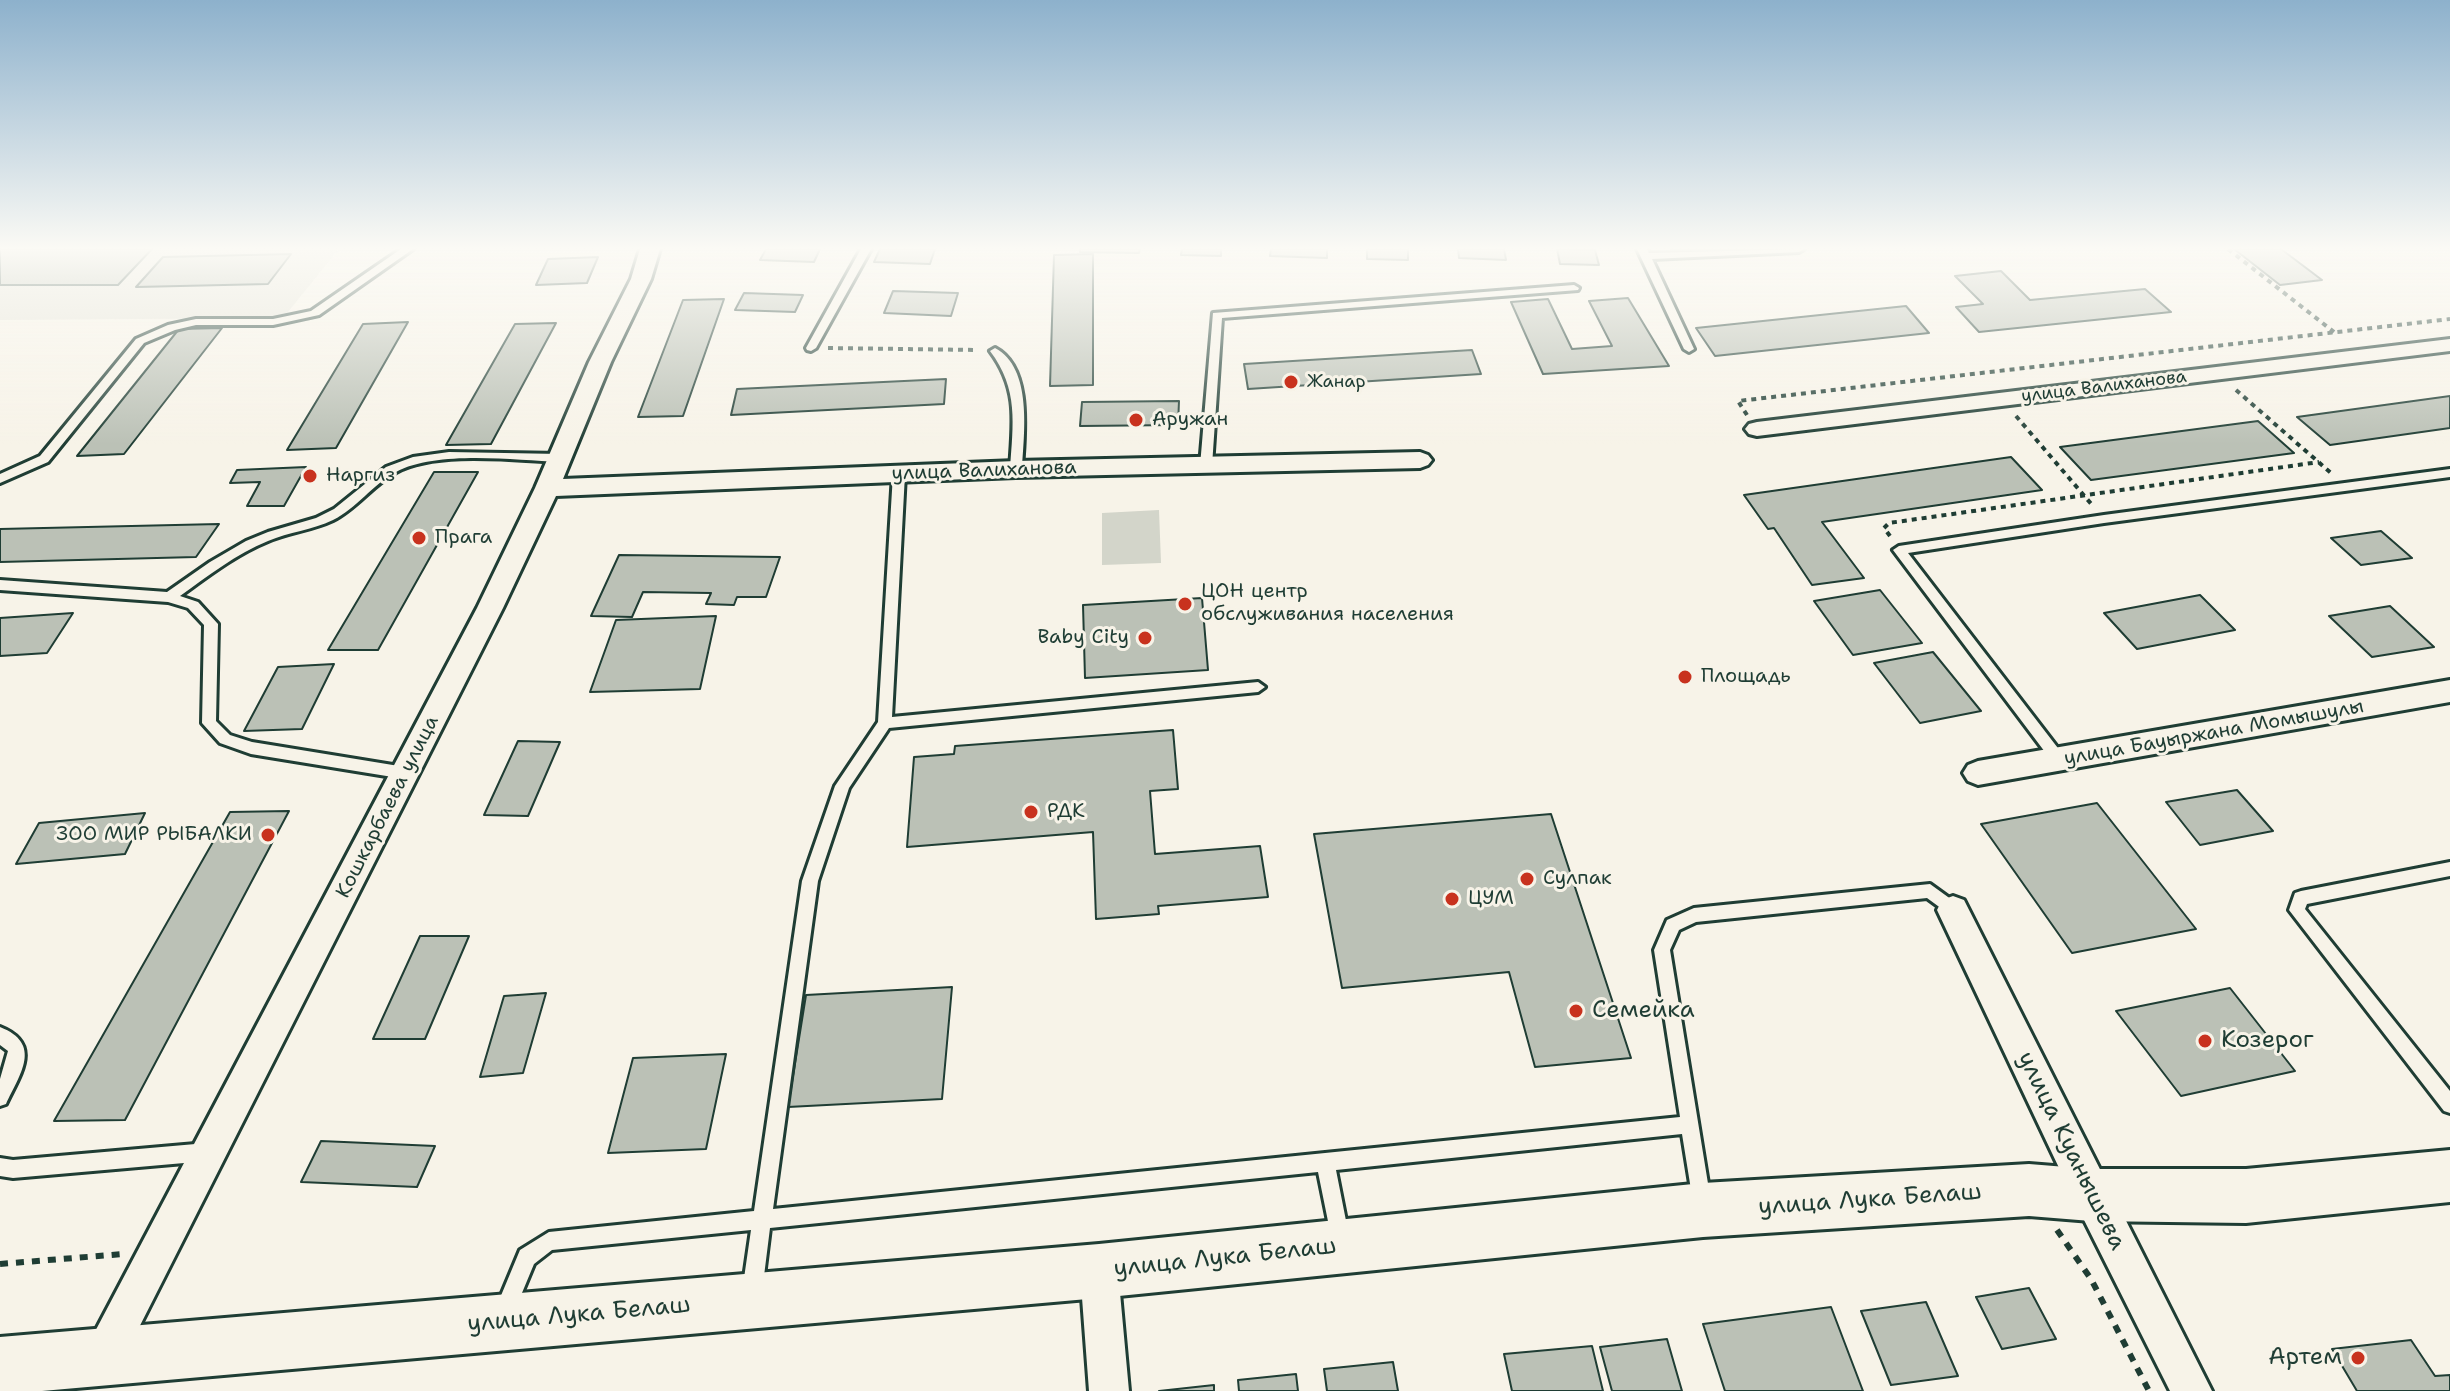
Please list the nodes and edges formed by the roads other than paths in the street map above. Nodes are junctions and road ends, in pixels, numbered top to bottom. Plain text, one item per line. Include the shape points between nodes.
1 (312, 314) edge
2 (624, 314) edge
3 (830, 314) edge
4 (1231, 314) edge
5 (1673, 314) edge
6 (2450, 345) edge
7 (811, 348) road end
8 (1689, 349) dead end
9 (995, 351) road end
10 (1757, 429) road end
11 (560, 458) junction
12 (1420, 460) dead end
13 (1206, 466) junction
14 (1016, 469) junction
15 (2450, 473) edge
16 (899, 474) junction
17 (0, 479) edge
18 (547, 488) junction
19 (0, 585) edge
20 (169, 597) junction
21 (1258, 687) dead end
22 (2450, 691) edge
23 (885, 723) junction
24 (2059, 760) junction
25 (405, 773) junction
26 (1978, 773) dead end
27 (2450, 869) edge
28 (1953, 910) joint
29 (0, 1035) edge
30 (0, 1098) edge
31 (2450, 1105) edge
32 (1690, 1125) junction
33 (209, 1152) junction
34 (1325, 1162) junction
35 (0, 1167) edge
36 (2450, 1176) edge
37 (2091, 1195) junction
38 (1703, 1210) junction
39 (764, 1219) junction
40 (1342, 1246) junction
41 (1099, 1271) junction
42 (751, 1300) junction
43 (501, 1322) junction
44 (104, 1355) junction
45 (0, 1366) edge
46 (1109, 1391) edge
47 (2192, 1391) edge

1 - 17 lane via 266,324 204,321 140,341 44,459
2 - 11 street, Кошкарбаева улица
3 - 7 lane
4 - 13 lane via 1217,315
5 - 8 lane
6 - 10 street, улица Валиханова
9 - 14 lane via 1006,361 1020,406
11 - 18 street, Кошкарбаева улица
11 - 20 lane via 411,461 380,474 338,512 232,552
12 - 13 street, улица Валиханова
13 - 14 street, улица Валиханова
14 - 16 street, улица Валиханова
15 - 24 lane via 1899,550
16 - 18 street, улица Валиханова
16 - 23 lane
18 - 25 street, Кошкарбаева улица
19 - 20 lane
20 - 25 lane via 193,605 211,624 209,723 225,739 251,748
21 - 23 lane
22 - 24 street, улица Бауыржана Момышулы
23 - 39 lane via 842,786 810,881
24 - 26 street, улица Бауыржана Момышулы
25 - 33 street, Кошкарбаева улица
27 - 31 lane via 2301,898 2297,910
28 - 32 lane via 1930,891 1694,915 1673,925 1662,950
28 - 37 street, улица Куанышева
29 - 30 lane via 17,1048
32 - 34 lane
32 - 38 lane
33 - 35 lane
33 - 44 street, Кошкарбаева улица
34 - 39 lane
34 - 40 lane
36 - 37 main road, улица Лука Белаш via 2246,1196
37 - 38 main road, улица Лука Белаш via 2029,1190
37 - 47 street, улица Куанышева
38 - 40 main road, улица Лука Белаш
39 - 42 lane
39 - 43 lane via 549,1241 527,1257
40 - 41 main road, улица Лука Белаш
41 - 42 main road, улица Лука Белаш
41 - 46 street
42 - 43 main road, улица Лука Белаш
43 - 44 main road, улица Лука Белаш
44 - 45 main road, улица Лука Белаш

